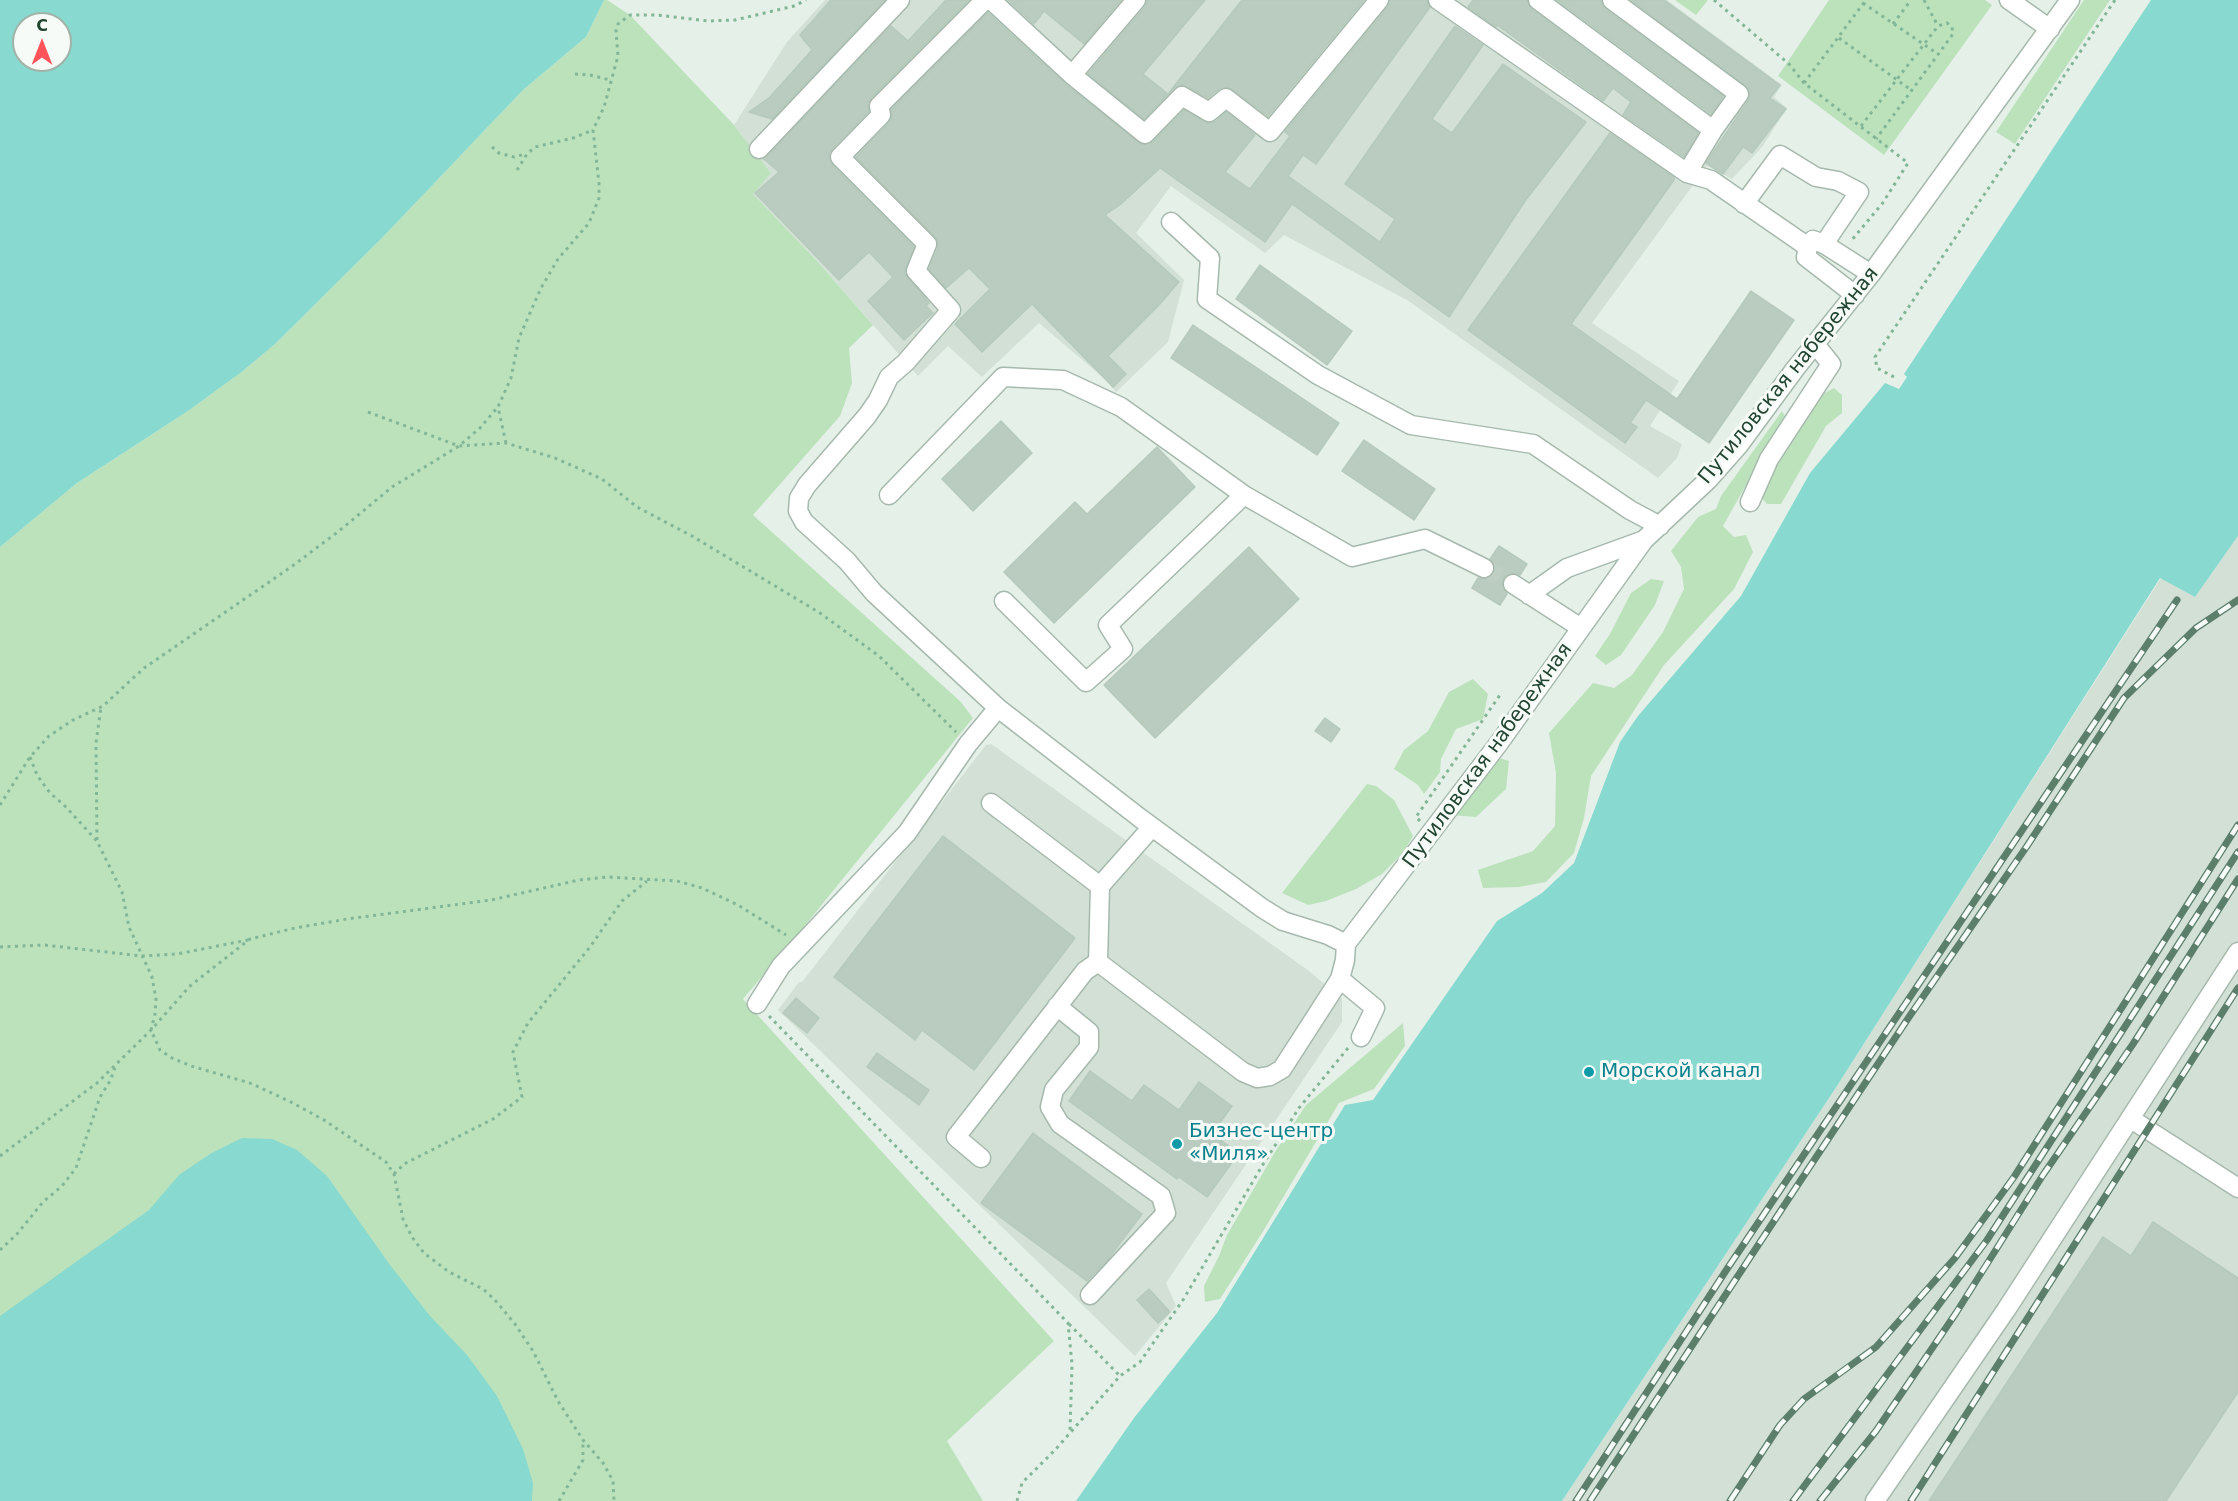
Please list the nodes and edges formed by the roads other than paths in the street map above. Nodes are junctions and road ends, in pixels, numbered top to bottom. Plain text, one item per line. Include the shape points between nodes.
1 (900, 0) edge
2 (985, 0) edge
3 (991, 0) edge
4 (1136, 0) edge
5 (1379, 0) edge
6 (1438, 0) edge
7 (1538, 0) edge
8 (1612, 0) edge
9 (2009, 0) edge
10 (2070, 0) edge
11 (2050, 29) junction
12 (1072, 75) junction
13 (1713, 130) junction
14 (759, 149) dead end
15 (1687, 173) junction
16 (1744, 204) junction
17 (1170, 222) dead end
18 (1816, 245) junction
19 (1871, 274) junction
20 (1855, 295) junction
21 (1815, 344) junction
22 (889, 495) dead end
23 (1244, 495) junction
24 (1750, 502) dead end
25 (1660, 526) junction
26 (1644, 540) junction
27 (1484, 568) tunnel mouth
28 (1513, 584) tunnel mouth
29 (1529, 595) junction
30 (1004, 601) dead end
31 (1581, 628) junction
32 (998, 708) junction
33 (991, 803) dead end
34 (1152, 827) junction
35 (1100, 886) junction
36 (1346, 944) junction
37 (2238, 952) edge
38 (1098, 962) junction
39 (1340, 979) junction
40 (757, 1004) road end
41 (1057, 1006) junction
42 (1361, 1036) road end
43 (2132, 1119) junction
44 (981, 1158) dead end
45 (2238, 1188) edge
46 (1090, 1295) dead end
47 (1875, 1501) edge

1 - 14 street
2 - 32 street via 879,106 881,115 840,157 927,244 916,271 951,310 888,377 867,416 807,485 799,498 798,511 804,522 847,561 874,593
3 - 12 street
4 - 12 street
5 - 12 street via 1270,132 1226,98 1209,112 1182,96 1145,134
6 - 15 street
7 - 13 street
8 - 13 street via 1739,94
9 - 11 street
10 - 11 street, Путиловская набережная
11 - 19 street, Путиловская набережная
13 - 15 street
15 - 16 street via 1711,180
16 - 18 street
16 - 18 street via 1780,155 1816,177 1838,181 1859,192
17 - 25 street via 1210,258 1207,299 1318,375 1411,425 1533,444
18 - 19 street via 1840,254
18 - 20 street via 1806,257
19 - 20 street, Путиловская набережная
20 - 21 street, Путиловская набережная
21 - 24 street via 1831,364 1769,459
21 - 25 street, Путиловская набережная via 1739,445
22 - 23 street via 1003,377 1063,380 1121,407
23 - 27 street via 1352,557 1425,539
23 - 30 street via 1108,625 1123,649 1086,682
25 - 26 street, Путиловская набережная
26 - 29 street via 1567,568
26 - 31 street, Путиловская набережная
28 - 29 street
29 - 31 street
31 - 36 street, Путиловская набережная
32 - 34 street
32 - 40 street via 968,744 907,833 781,966
33 - 35 street
34 - 35 street
34 - 36 street via 1276,917
35 - 38 street
36 - 39 street
37 - 43 street
38 - 39 street via 1243,1072 1257,1078 1282,1069
38 - 41 street via 1085,971
39 - 42 street via 1375,1008
41 - 44 street via 956,1137
41 - 46 street via 1089,1032 1089,1047 1054,1090 1050,1107 1060,1124 1161,1196 1166,1213
43 - 45 street
43 - 47 street

